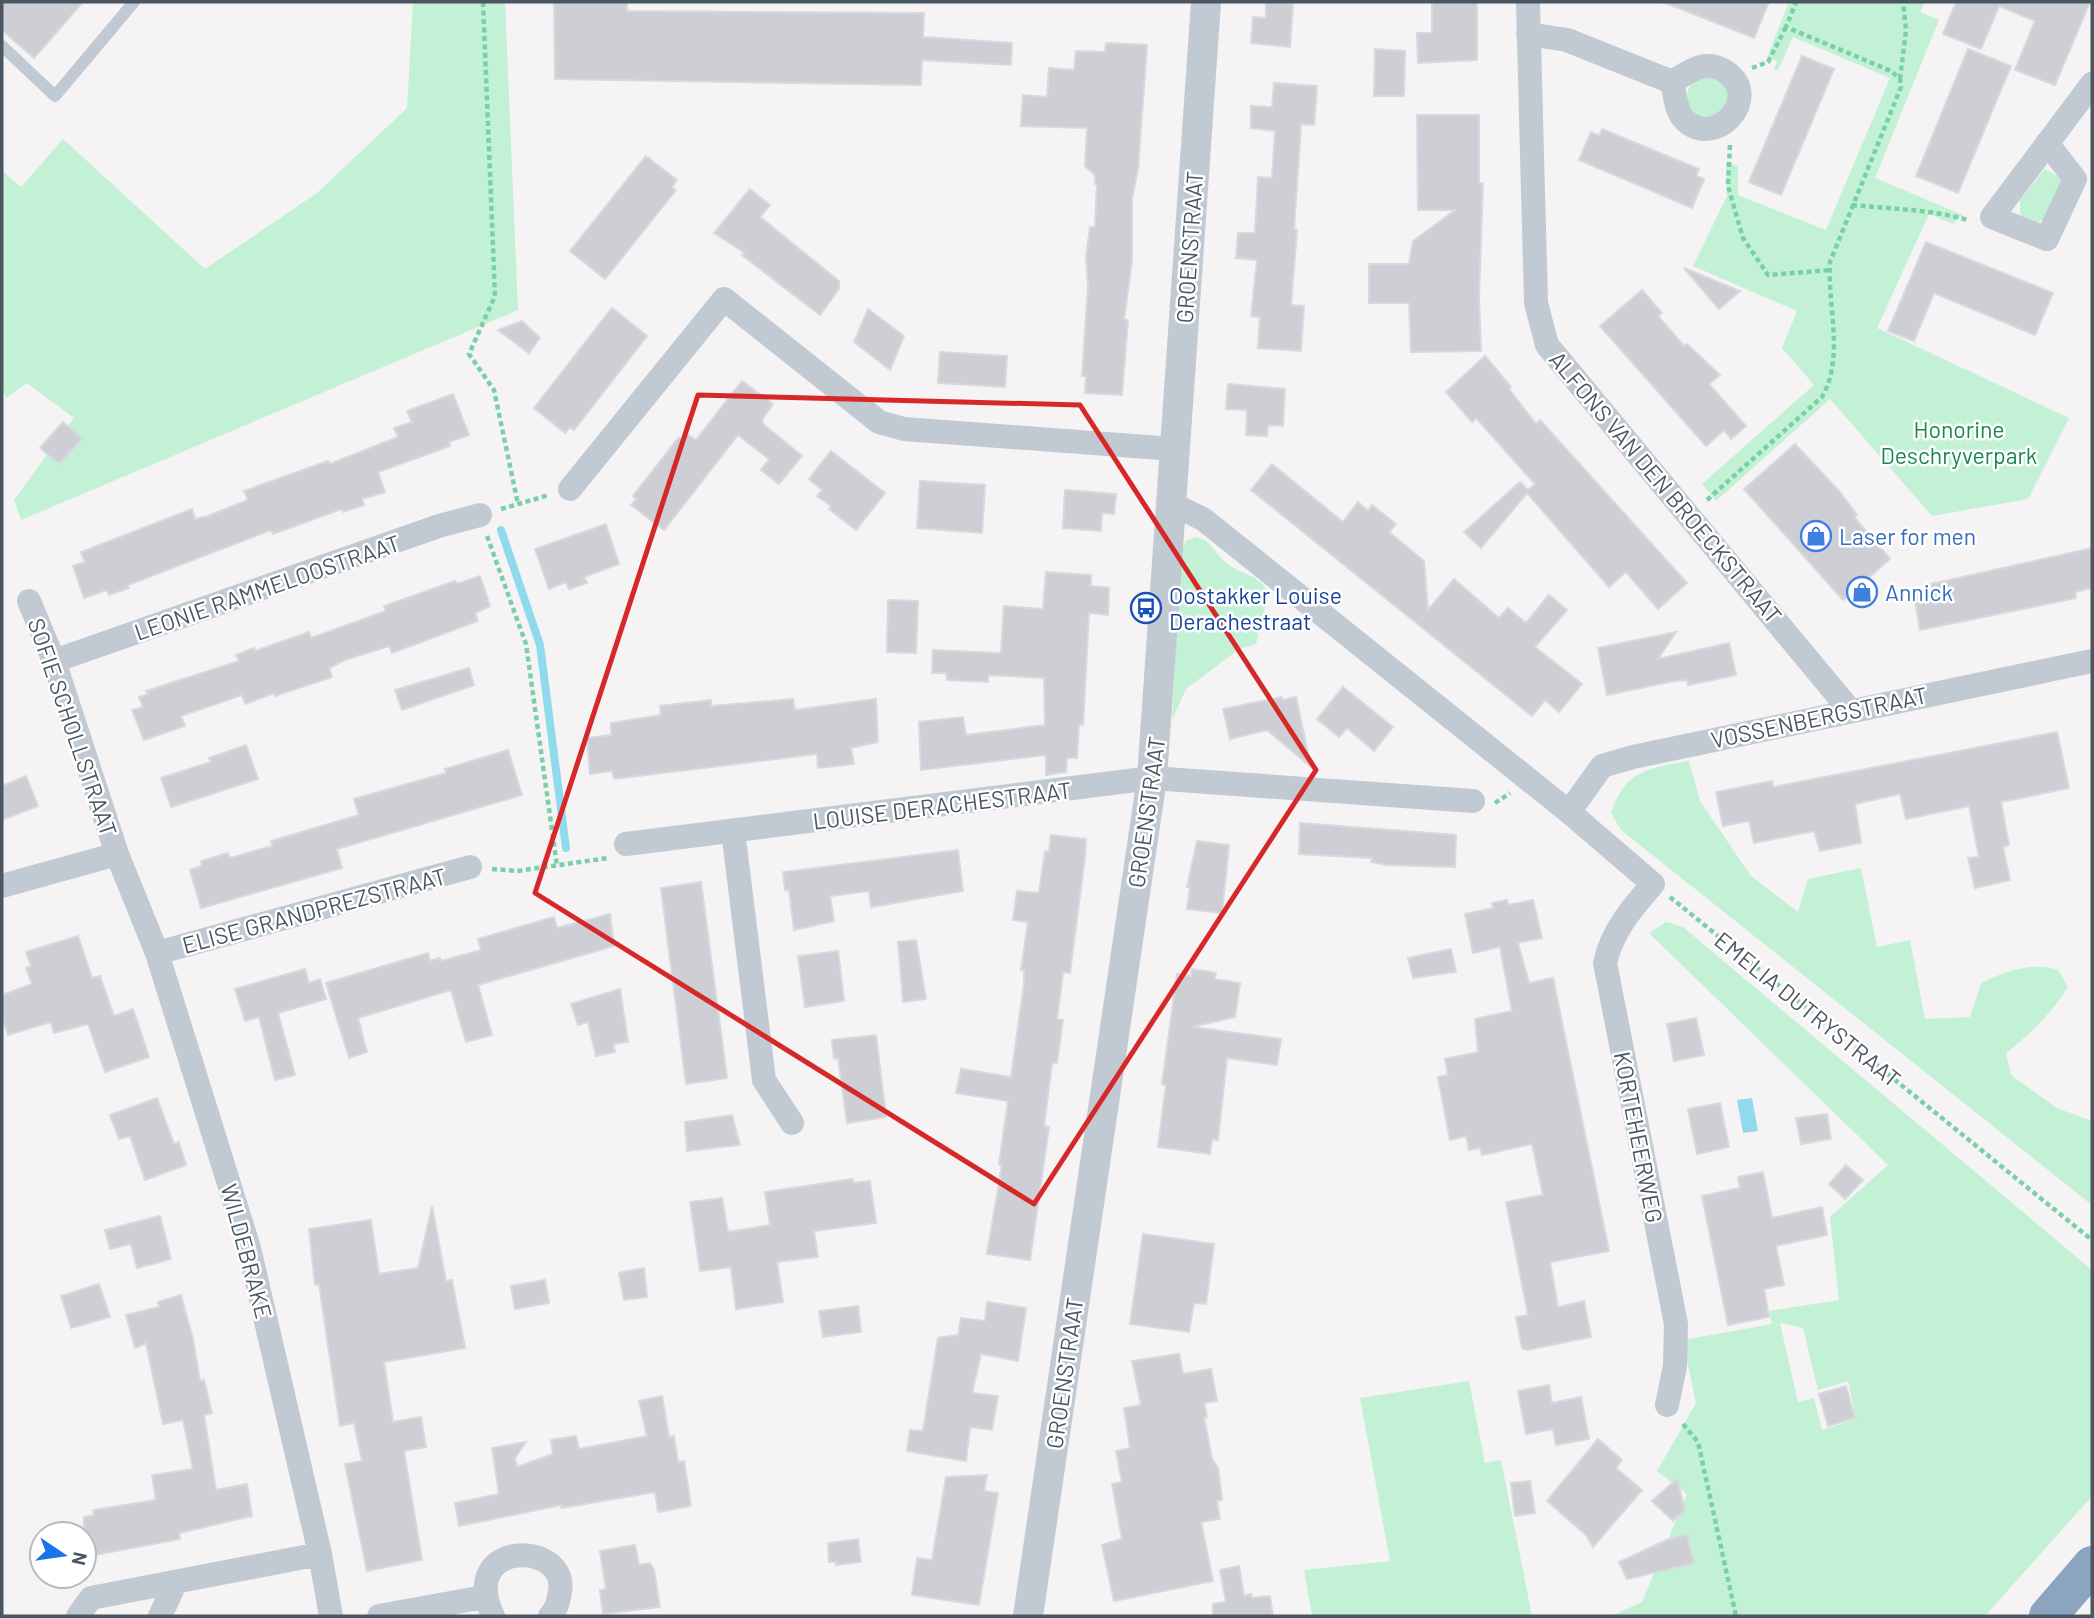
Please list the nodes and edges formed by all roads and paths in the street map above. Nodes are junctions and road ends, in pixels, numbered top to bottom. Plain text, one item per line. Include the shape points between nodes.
1 (134, 2) edge
2 (483, 2) edge
3 (1206, 2) edge
4 (1528, 2) edge
5 (1796, 2) edge
6 (1903, 2) edge
7 (1786, 27) junction
8 (1528, 34) junction
9 (2, 46) edge
10 (1732, 76) junction
11 (1900, 79) junction
12 (1672, 82) junction
13 (2092, 84) edge
14 (1722, 124) junction
15 (2048, 143) junction
16 (1852, 205) junction
17 (1992, 217) junction
18 (1830, 270) junction
19 (1174, 449) junction
20 (570, 489) joint
21 (1170, 503) junction
22 (518, 504) junction
23 (480, 515) junction
24 (1689, 516) junction
25 (29, 601) dead end
26 (54, 661) junction
27 (2092, 661) edge
28 (1849, 709) junction
29 (1524, 777) junction
30 (1152, 778) junction
31 (1473, 801) joint
32 (1569, 812) junction
33 (733, 831) junction
34 (626, 844) joint
35 (117, 854) junction
36 (557, 866) junction
37 (470, 867) joint
38 (1653, 884) junction
39 (2, 886) edge
40 (157, 953) junction
41 (792, 1123) dead end
42 (2092, 1240) edge
43 (1667, 1405) joint
44 (320, 1554) junction
45 (2092, 1565) edge
46 (175, 1584) junction
47 (489, 1607) edge
48 (78, 1616) edge
49 (160, 1616) edge
50 (331, 1616) edge
51 (379, 1616) edge
52 (550, 1616) edge
53 (1028, 1616) edge
54 (1736, 1616) edge
55 (2048, 1616) edge

1 - 9 lane via 55,96
2 - 22 path via 495,296 469,354 494,390
3 - 19 street, GROENSTRAAT
4 - 8 street, ALFONS VAN DEN BROECKSTRAAT
5 - 7 path
6 - 11 path via 1906,30
7 - 10 path via 1768,62
7 - 11 path via 1891,71
8 - 12 street via 1567,40
8 - 24 street, ALFONS VAN DEN BROECKSTRAAT via 1536,303 1547,345
10 - 12 street via 1703,65
10 - 14 street via 1740,91 1738,108
11 - 16 path via 1900,93
12 - 14 street via 1684,118 1710,129
13 - 15 street
14 - 18 path via 1731,147 1727,186 1743,237 1768,275
15 - 17 street
15 - 17 street via 2075,179 2047,239
16 - 17 path via 1931,210 1969,220
16 - 18 path
18 - 24 path via 1834,322 1830,384
19 - 20 street via 904,429 879,422 724,299
19 - 21 street, GROENSTRAAT
20 - 22 path
21 - 29 street via 1203,519
21 - 30 street, GROENSTRAAT
22 - 23 path
23 - 26 street, LEONIE RAMMELOOSTRAAT
23 - 36 path via 526,644
24 - 28 street, ALFONS VAN DEN BROECKSTRAAT
25 - 26 street, SOFIE SCHOLLSTRAAT
26 - 35 street, SOFIE SCHOLLSTRAAT
27 - 28 street, VOSSENBERGSTRAAT
28 - 32 street, VOSSENBERGSTRAAT via 1602,766
29 - 31 path via 1498,803
29 - 32 street
30 - 31 street
30 - 33 street, LOUISE DERACHESTRAAT
30 - 53 street, GROENSTRAAT
32 - 38 street
33 - 34 street, LOUISE DERACHESTRAAT
33 - 41 street via 764,1080
34 - 36 path via 612,857
35 - 39 street
35 - 40 street, SOFIE SCHOLLSTRAAT
36 - 37 path via 517,871
37 - 40 street, ELISE GRANDPREZSTRAAT
38 - 42 path, EMELIA DUTRYSTRAAT
38 - 43 street, KORTEHEERWEG via 1617,928 1605,963 1676,1324 1675,1366
40 - 44 street, WILDEBRAKE via 249,1248
43 - 54 path via 1698,1442
44 - 46 street
44 - 50 street, WILDEBRAKE
45 - 55 highway
46 - 48 street via 91,1598
46 - 49 street
47 - 51 street
47 - 52 street via 488,1573 506,1557 529,1553 550,1565 561,1586 556,1610

